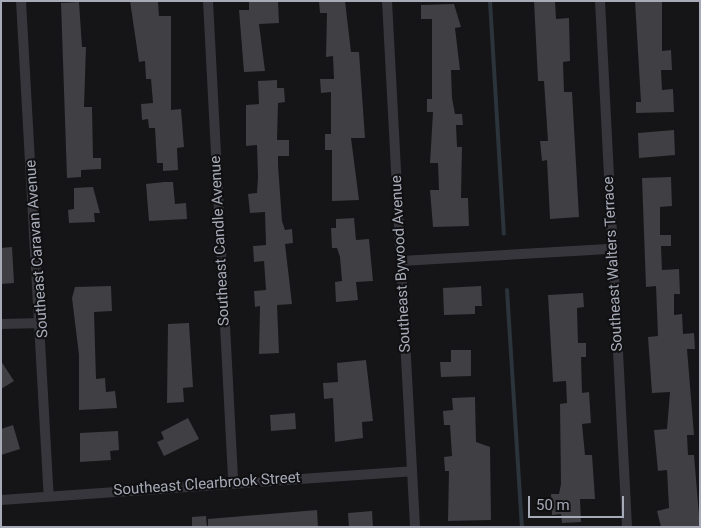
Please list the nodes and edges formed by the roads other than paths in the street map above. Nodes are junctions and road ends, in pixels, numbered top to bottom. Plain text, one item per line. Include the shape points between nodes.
1 (21, 1) edge
2 (208, 1) edge
3 (388, 1) edge
4 (600, 1) edge
5 (612, 249) junction
6 (401, 261) junction
7 (42, 323) junction
8 (1, 324) edge
9 (412, 471) junction
10 (232, 480) junction
11 (49, 496) junction
12 (1, 500) edge
13 (415, 527) edge
14 (627, 527) edge

1 - 7 street, Southeast Caravan Avenue
2 - 10 street, Southeast Candle Avenue
3 - 6 street, Southeast Bywood Avenue
4 - 5 street, Southeast Walters Terrace
5 - 6 street
5 - 14 street, Southeast Walters Terrace
6 - 9 street, Southeast Bywood Avenue
7 - 8 street
7 - 11 street, Southeast Caravan Avenue
9 - 10 street, Southeast Clearbrook Street
9 - 13 street, Southeast Bywood Avenue
10 - 11 street, Southeast Clearbrook Street
11 - 12 street, Southeast Clearbrook Street

